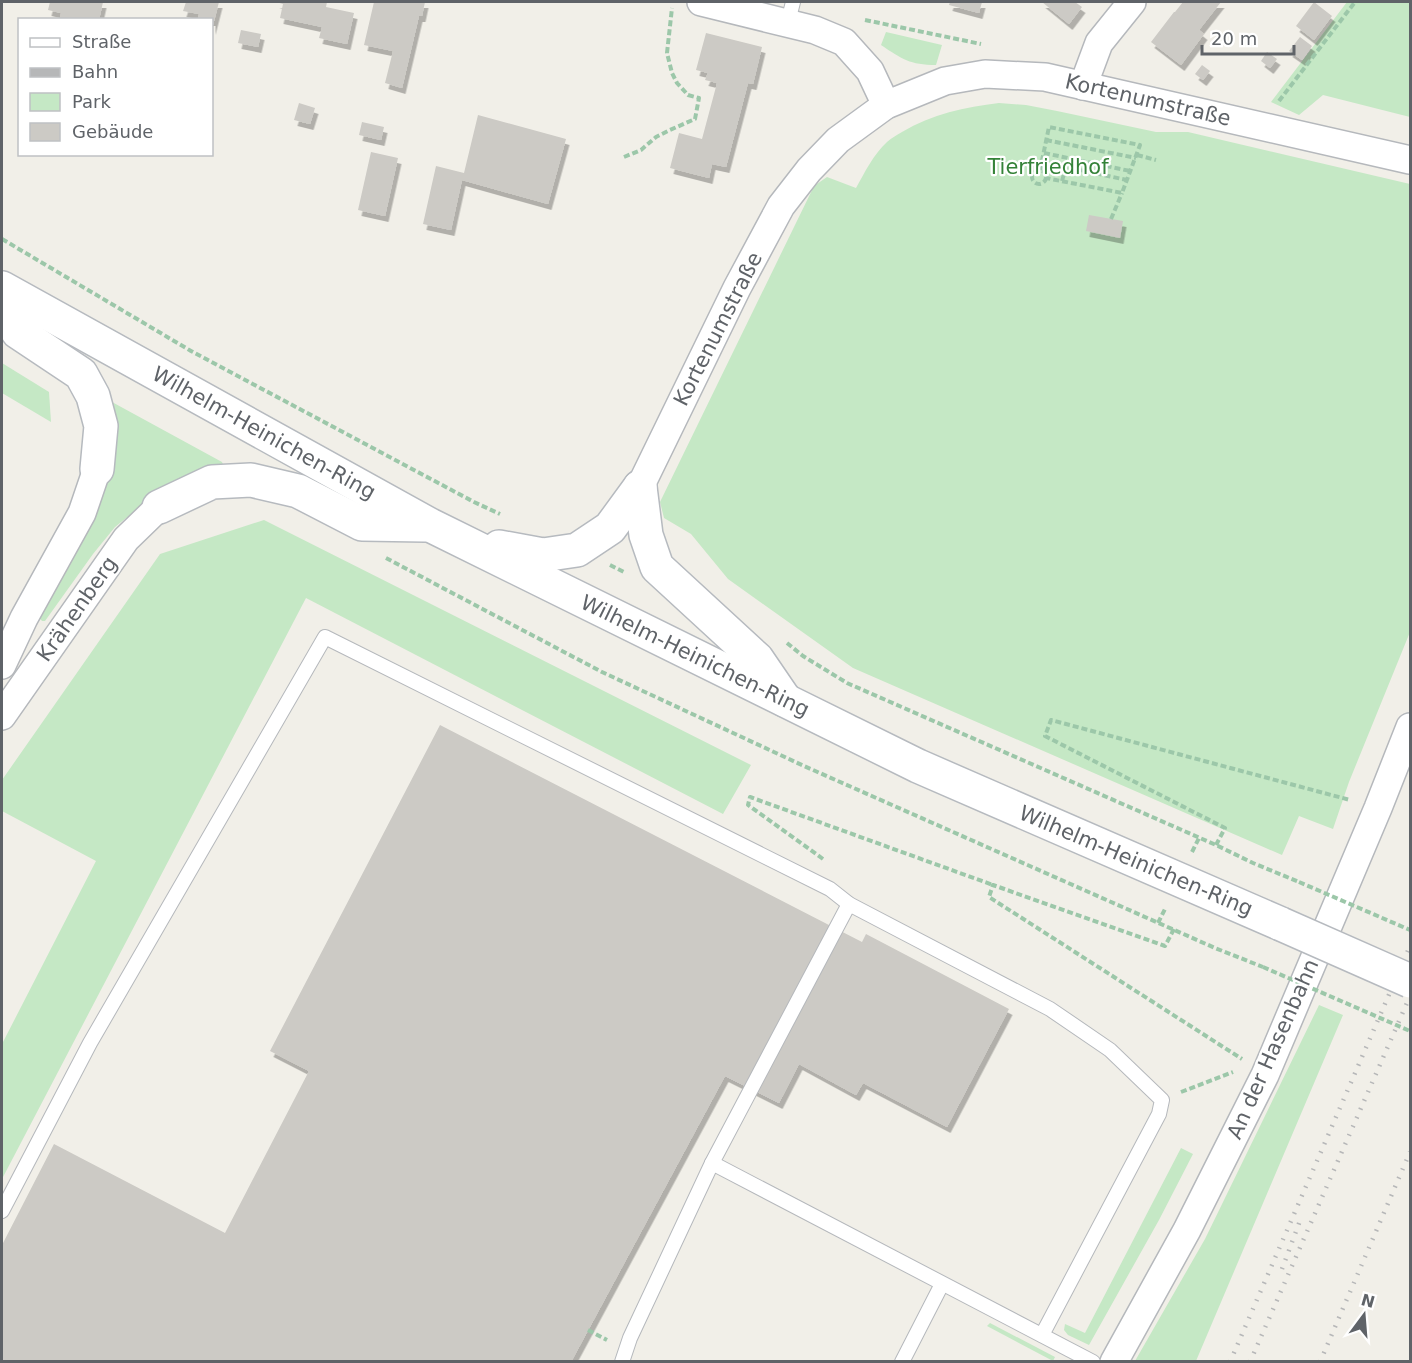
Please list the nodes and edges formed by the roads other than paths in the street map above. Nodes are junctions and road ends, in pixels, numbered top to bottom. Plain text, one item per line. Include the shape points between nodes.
1 (701, 2) edge
2 (1132, 2) edge
3 (790, 12) edge
4 (1083, 86) junction
5 (886, 105) junction
6 (1410, 160) edge
7 (2, 288) edge
8 (2, 306) edge
9 (97, 469) joint
10 (640, 487) junction
11 (159, 507) joint
12 (430, 525) junction
13 (463, 541) junction
14 (2, 665) edge
15 (786, 702) junction
16 (2, 716) edge
17 (1410, 727) edge
18 (849, 904) junction
19 (1410, 981) edge
20 (712, 1163) junction
21 (2, 1211) edge
22 (942, 1284) junction
23 (1042, 1335) junction
24 (622, 1362) edge
25 (902, 1362) edge
26 (1093, 1362) edge
27 (1113, 1362) edge

1 - 3 street
2 - 4 street via 1100,43
3 - 5 street via 815,30 844,42 870,71
4 - 5 street, Kortenumstraße via 1045,77 985,74 945,81
4 - 6 street, Kortenumstraße
5 - 10 street, Kortenumstraße via 838,140 781,206
7 - 12 main road, Wilhelm-Heinichen-Ring
8 - 9 main road via 18,332 81,374 93,396 101,426
9 - 14 street, Krähenberg via 82,513
10 - 13 main road via 610,528 577,550 543,555
10 - 15 main road via 646,535 657,567 757,659
11 - 12 main road via 212,482 251,480 298,491 362,524
11 - 16 street, Krähenberg via 126,539
12 - 13 main road, Wilhelm-Heinichen-Ring
13 - 15 main road, Wilhelm-Heinichen-Ring
15 - 19 main road, Wilhelm-Heinichen-Ring, bridge via 918,766
17 - 27 street, An der Hasenbahn via 1265,1075 1187,1230
18 - 20 lane
18 - 21 lane via 830,889 325,637 90,1043
18 - 23 lane via 1050,1009 1110,1050 1162,1100 1159,1114
20 - 22 lane
20 - 24 lane
22 - 23 lane
22 - 25 lane
23 - 26 lane

